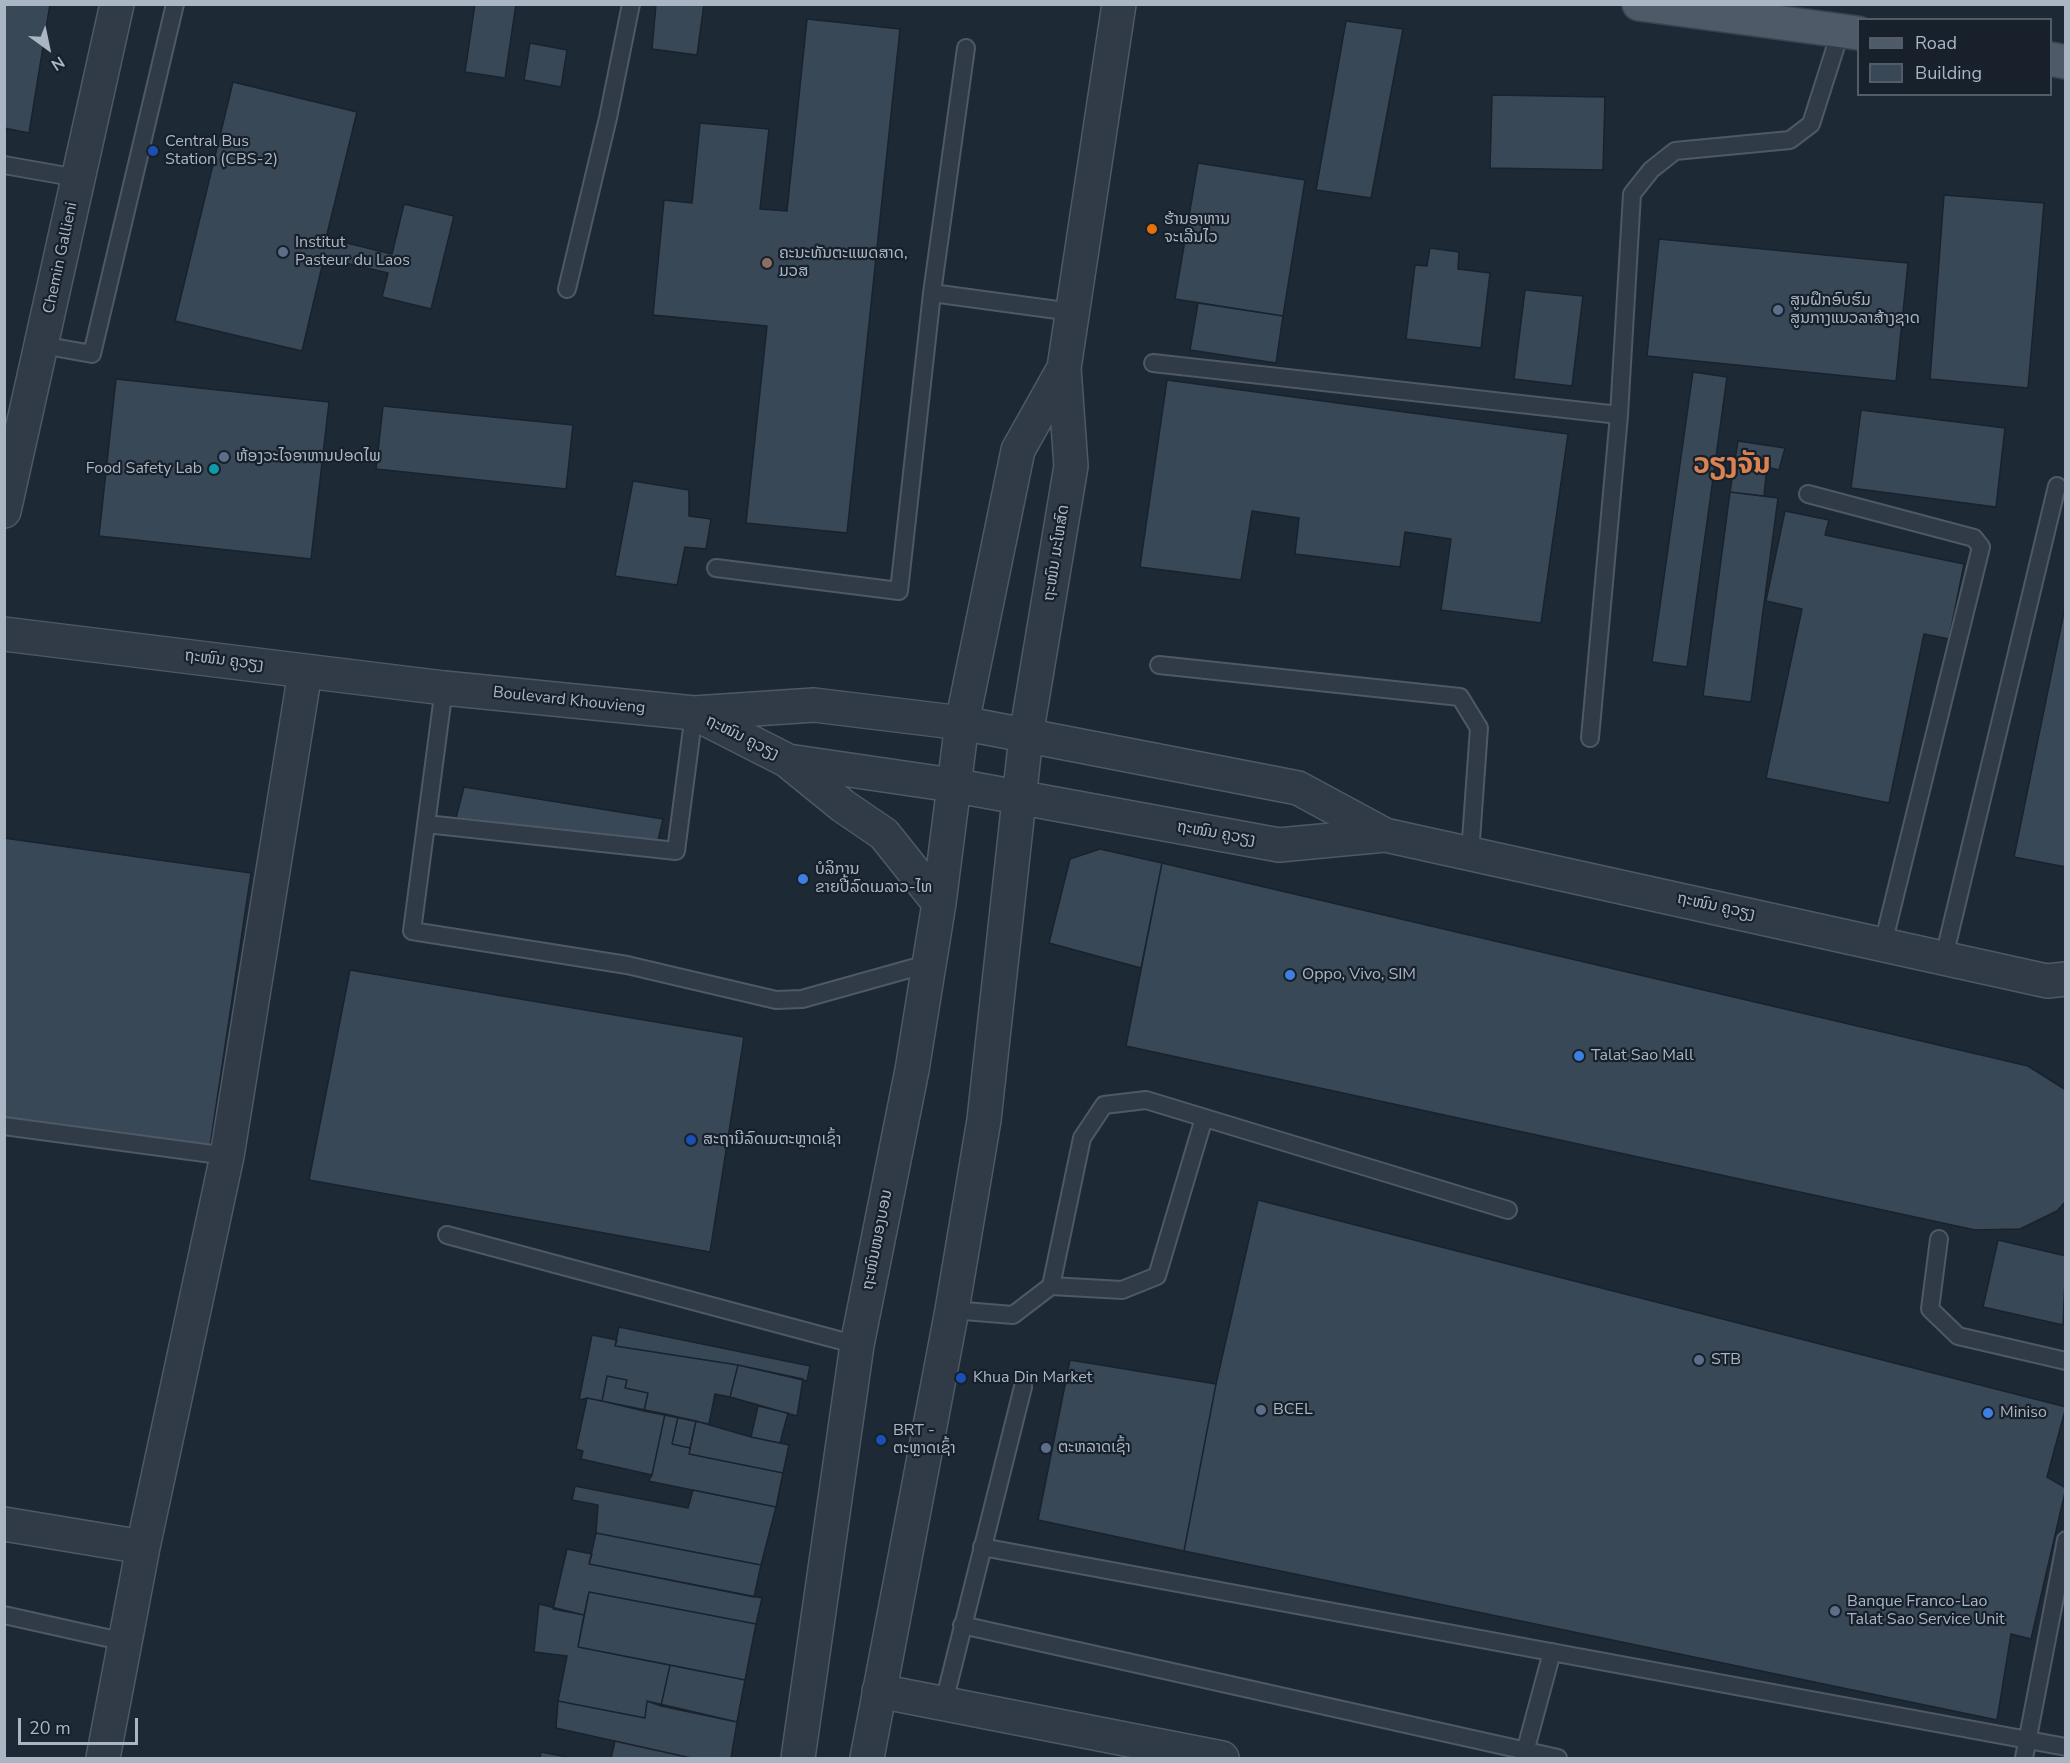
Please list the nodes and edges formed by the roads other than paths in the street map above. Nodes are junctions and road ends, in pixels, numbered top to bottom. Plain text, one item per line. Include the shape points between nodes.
1 (117, 4) edge
2 (175, 4) edge
3 (631, 4) edge
4 (1119, 4) edge
5 (1642, 5) edge
6 (1850, 32) edge
7 (966, 48) dead end
8 (4, 165) edge
9 (78, 178) junction
10 (567, 289) dead end
11 (932, 293) junction
12 (1072, 312) junction
13 (42, 345) junction
14 (1153, 363) dead end
15 (1064, 368) junction
16 (1619, 416) junction
17 (2056, 486) dead end
18 (1808, 494) dead end
19 (4, 511) edge
20 (716, 568) dead end
21 (4, 634) edge
22 (1159, 665) dead end
23 (305, 672) junction
24 (444, 688) junction
25 (694, 713) junction
26 (962, 723) junction
27 (1026, 736) junction
28 (1590, 738) dead end
29 (788, 761) junction
30 (952, 785) junction
31 (1020, 798) junction
32 (426, 824) junction
33 (1385, 835) junction
34 (1470, 854) junction
35 (939, 903) junction
36 (1883, 944) junction
37 (1944, 957) junction
38 (927, 964) junction
39 (2059, 985) edge
40 (1204, 1118) junction
41 (4, 1126) edge
42 (227, 1156) junction
43 (1508, 1210) dead end
44 (447, 1235) dead end
45 (1939, 1239) dead end
46 (1052, 1286) junction
47 (952, 1310) junction
48 (857, 1345) junction
49 (2066, 1361) edge
50 (1023, 1387) dead end
51 (4, 1524) edge
52 (2066, 1540) edge
53 (143, 1547) junction
54 (982, 1547) junction
55 (4, 1615) edge
56 (962, 1625) junction
57 (125, 1642) junction
58 (1552, 1652) junction
59 (879, 1691) junction
60 (944, 1702) junction
61 (2028, 1740) junction
62 (2066, 1748) edge
63 (1525, 1752) junction
64 (103, 1758) edge
65 (798, 1758) edge
66 (867, 1758) edge
67 (1222, 1758) edge
68 (1558, 1758) edge
69 (2024, 1758) edge

1 - 9 street, Chemin Gallieni
2 - 13 lane via 92,354
3 - 10 lane
4 - 12 street, ຖະໜົນ ມະໂຫສົດ
5 - 6 main road
6 - 16 lane via 1812,124 1790,140 1675,151 1651,170 1632,194
7 - 11 lane
8 - 9 lane
9 - 13 street, Chemin Gallieni
11 - 12 lane
11 - 20 lane via 898,591
12 - 15 street, ຖະໜົນ ມະໂຫສົດ
13 - 19 street, Chemin Gallieni
14 - 16 lane
15 - 26 street, ຖະໜົນ ມະໂຫສົດ via 1018,450
15 - 27 street, ຖະໜົນ ມະໂຫສົດ via 1071,466
16 - 28 lane
17 - 37 lane
18 - 36 lane via 1974,538 1981,547
21 - 23 street, ຖະໜົນ ຄູວຽງ
22 - 34 lane via 1460,698 1479,728
23 - 24 street, ຖະໜົນ ຄູວຽງ
23 - 42 street
24 - 25 street, Boulevard Khouvieng
24 - 32 lane
25 - 26 street, ຖະໜົນ ຄູວຽງ via 814,705
25 - 29 street, ຖະໜົນ ຄູວຽງ
25 - 32 lane via 676,851
26 - 27 street, ຖະໜົນ ຄູວຽງ
26 - 30 street, ຖະໜົນໜອງບອນ
27 - 31 street
27 - 33 street, ຖະໜົນ ຄູວຽງ via 1298,788
29 - 30 street, ຖະໜົນ ຄູວຽງ
29 - 35 street via 884,834
30 - 31 street, ຖະໜົນ ຄູວຽງ
30 - 35 street, ຖະໜົນໜອງບອນ
31 - 33 street, ຖະໜົນ ຄູວຽງ via 1279,845
31 - 47 street via 984,1120
32 - 38 lane via 412,931 627,965 776,1000 801,999
33 - 34 street, ຖະໜົນ ຄູວຽງ
34 - 36 street, ຖະໜົນ ຄູວຽງ
35 - 38 street, ຖະໜົນໜອງບອນ
36 - 37 street, ຖະໜົນ ຄູວຽງ
37 - 39 street, ຖະໜົນ ຄູວຽງ
38 - 48 street, ຖະໜົນໜອງບອນ via 912,1070
40 - 43 lane
40 - 46 lane via 1156,1276 1122,1290
40 - 46 lane via 1146,1100 1104,1105 1082,1138
41 - 42 lane
42 - 53 street
44 - 48 lane
45 - 49 lane via 1930,1309 1958,1336
46 - 47 lane via 1013,1315
47 - 59 street
48 - 65 street, ຖະໜົນໜອງບອນ
50 - 54 lane
51 - 53 street
52 - 61 lane
53 - 57 street
54 - 56 lane
54 - 58 lane
55 - 57 lane
56 - 60 lane
56 - 63 lane
57 - 64 street
58 - 61 lane
58 - 63 lane
59 - 60 street
59 - 66 street
60 - 67 street
61 - 62 lane
61 - 69 lane
63 - 68 lane

